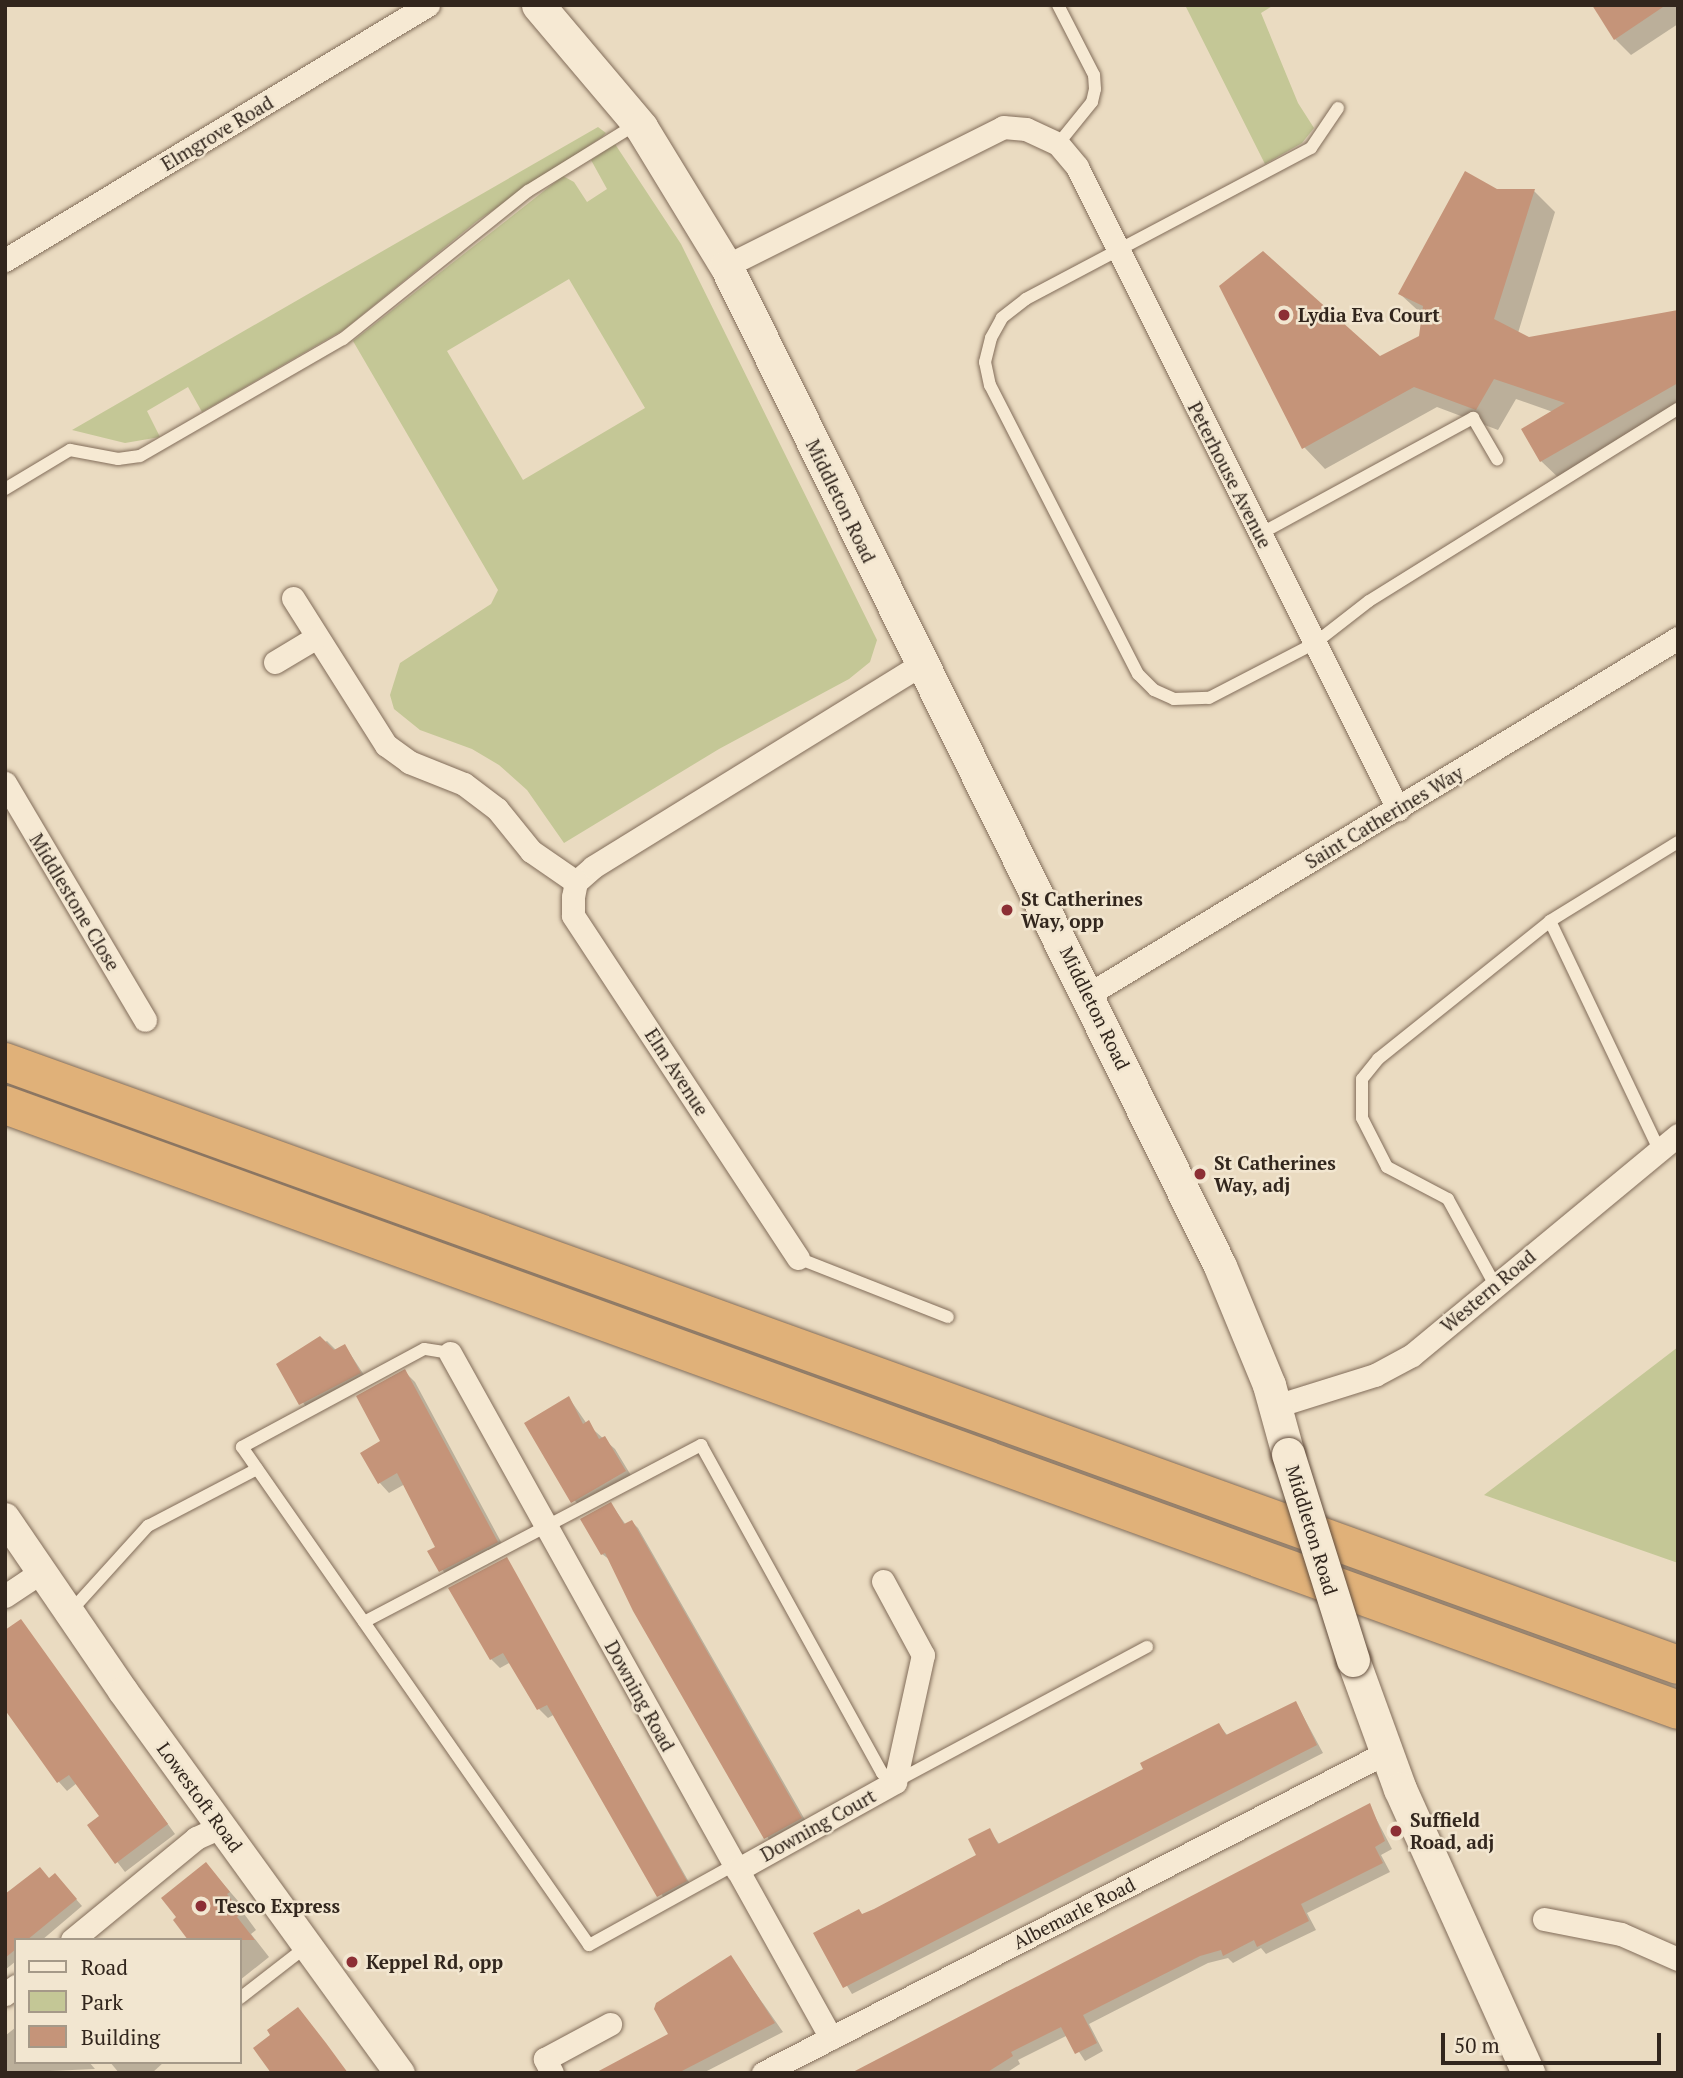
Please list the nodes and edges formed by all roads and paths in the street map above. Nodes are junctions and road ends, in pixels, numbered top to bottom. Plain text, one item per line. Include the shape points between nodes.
1 (428, 5) edge
2 (538, 5) edge
3 (1058, 5) edge
4 (1338, 108) dead end
5 (638, 123) junction
6 (1058, 144) junction
7 (1116, 250) junction
8 (5, 260) edge
9 (726, 266) junction
10 (1678, 409) edge
11 (1497, 458) dead end
12 (5, 489) edge
13 (1260, 534) junction
14 (293, 598) dead end
15 (316, 638) junction
16 (1678, 638) edge
17 (1315, 643) junction
18 (275, 662) dead end
19 (922, 664) junction
20 (5, 783) edge
21 (1398, 808) junction
22 (1678, 842) edge
23 (576, 882) junction
24 (1550, 921) junction
25 (1089, 994) junction
26 (145, 1020) dead end
27 (5, 1062) edge
28 (5, 1105) edge
29 (1678, 1135) edge
30 (1659, 1150) junction
31 (798, 1258) joint
32 (1495, 1285) junction
33 (948, 1317) dead end
34 (450, 1353) joint
35 (1276, 1406) junction
36 (257, 1469) junction
37 (5, 1518) edge
38 (545, 1525) junction
39 (41, 1572) junction
40 (883, 1581) dead end
41 (5, 1596) edge
42 (69, 1613) junction
43 (364, 1622) junction
44 (1147, 1647) dead end
45 (1678, 1665) edge
46 (1678, 1710) edge
47 (1385, 1753) junction
48 (895, 1783) junction
49 (221, 1827) junction
50 (735, 1867) junction
51 (1544, 1919) dead end
52 (74, 1938) edge
53 (307, 1946) junction
54 (1678, 1959) edge
55 (242, 1996) edge
56 (610, 2024) dead end
57 (831, 2038) junction
58 (400, 2073) edge
59 (552, 2073) edge
60 (764, 2073) edge
61 (1528, 2073) edge

1 - 8 street, Elmgrove Road
2 - 5 main road, Middleton Road
3 - 6 lane via 1094,75 1095,89 1093,102
4 - 7 lane via 1311,148
5 - 9 main road, Middleton Road
5 - 12 lane via 527,191 343,339 129,457 70,450
6 - 7 street, Peterhouse Avenue via 1076,167
6 - 9 street via 1026,130 1003,127
7 - 13 street, Peterhouse Avenue
7 - 17 lane via 1026,299 1002,318 985,362 996,397 1138,674 1154,690 1183,700 1209,698
9 - 19 main road, Middleton Road
10 - 17 lane via 1369,601
11 - 13 lane via 1473,418
13 - 17 street, Peterhouse Avenue
14 - 15 street
15 - 18 street
15 - 23 street via 386,745 409,762 464,784 497,809 531,851
16 - 21 street, Saint Catherines Way
17 - 21 street, Peterhouse Avenue
19 - 23 street via 593,867
19 - 25 main road, Middleton Road
20 - 26 street, Middlestone Close
21 - 25 street, Saint Catherines Way
22 - 24 lane
23 - 31 street, Elm Avenue via 573,915
24 - 30 lane
24 - 32 lane via 1378,1059 1362,1079 1359,1098 1362,1118 1387,1167 1448,1199
25 - 35 main road, Middleton Road via 1220,1266
27 - 45 highway
28 - 46 highway
29 - 30 street, Western Road
30 - 32 street, Western Road
31 - 33 lane
32 - 35 street, Western Road via 1412,1355 1375,1375
34 - 36 lane via 424,1349 242,1447
34 - 38 street, Downing Road
35 - 47 main road, Middleton Road, bridge
36 - 42 lane via 148,1527
36 - 43 lane
37 - 39 street, Lowestoft Road
38 - 43 lane
38 - 48 lane via 701,1445 882,1773
38 - 50 street, Downing Road
39 - 41 street
39 - 42 street, Lowestoft Road
40 - 48 street, Downing Court via 923,1655
42 - 49 street, Lowestoft Road
43 - 50 lane via 589,1945
44 - 48 lane
47 - 57 street, Albemarle Road
47 - 61 main road, Middleton Road
48 - 50 street, Downing Court
49 - 52 street via 196,1838
49 - 53 street, Lowestoft Road
50 - 57 street, Downing Road
51 - 54 street via 1621,1934
53 - 55 lane
53 - 58 street, Lowestoft Road
56 - 59 street via 545,2059
57 - 60 street, Albemarle Road

